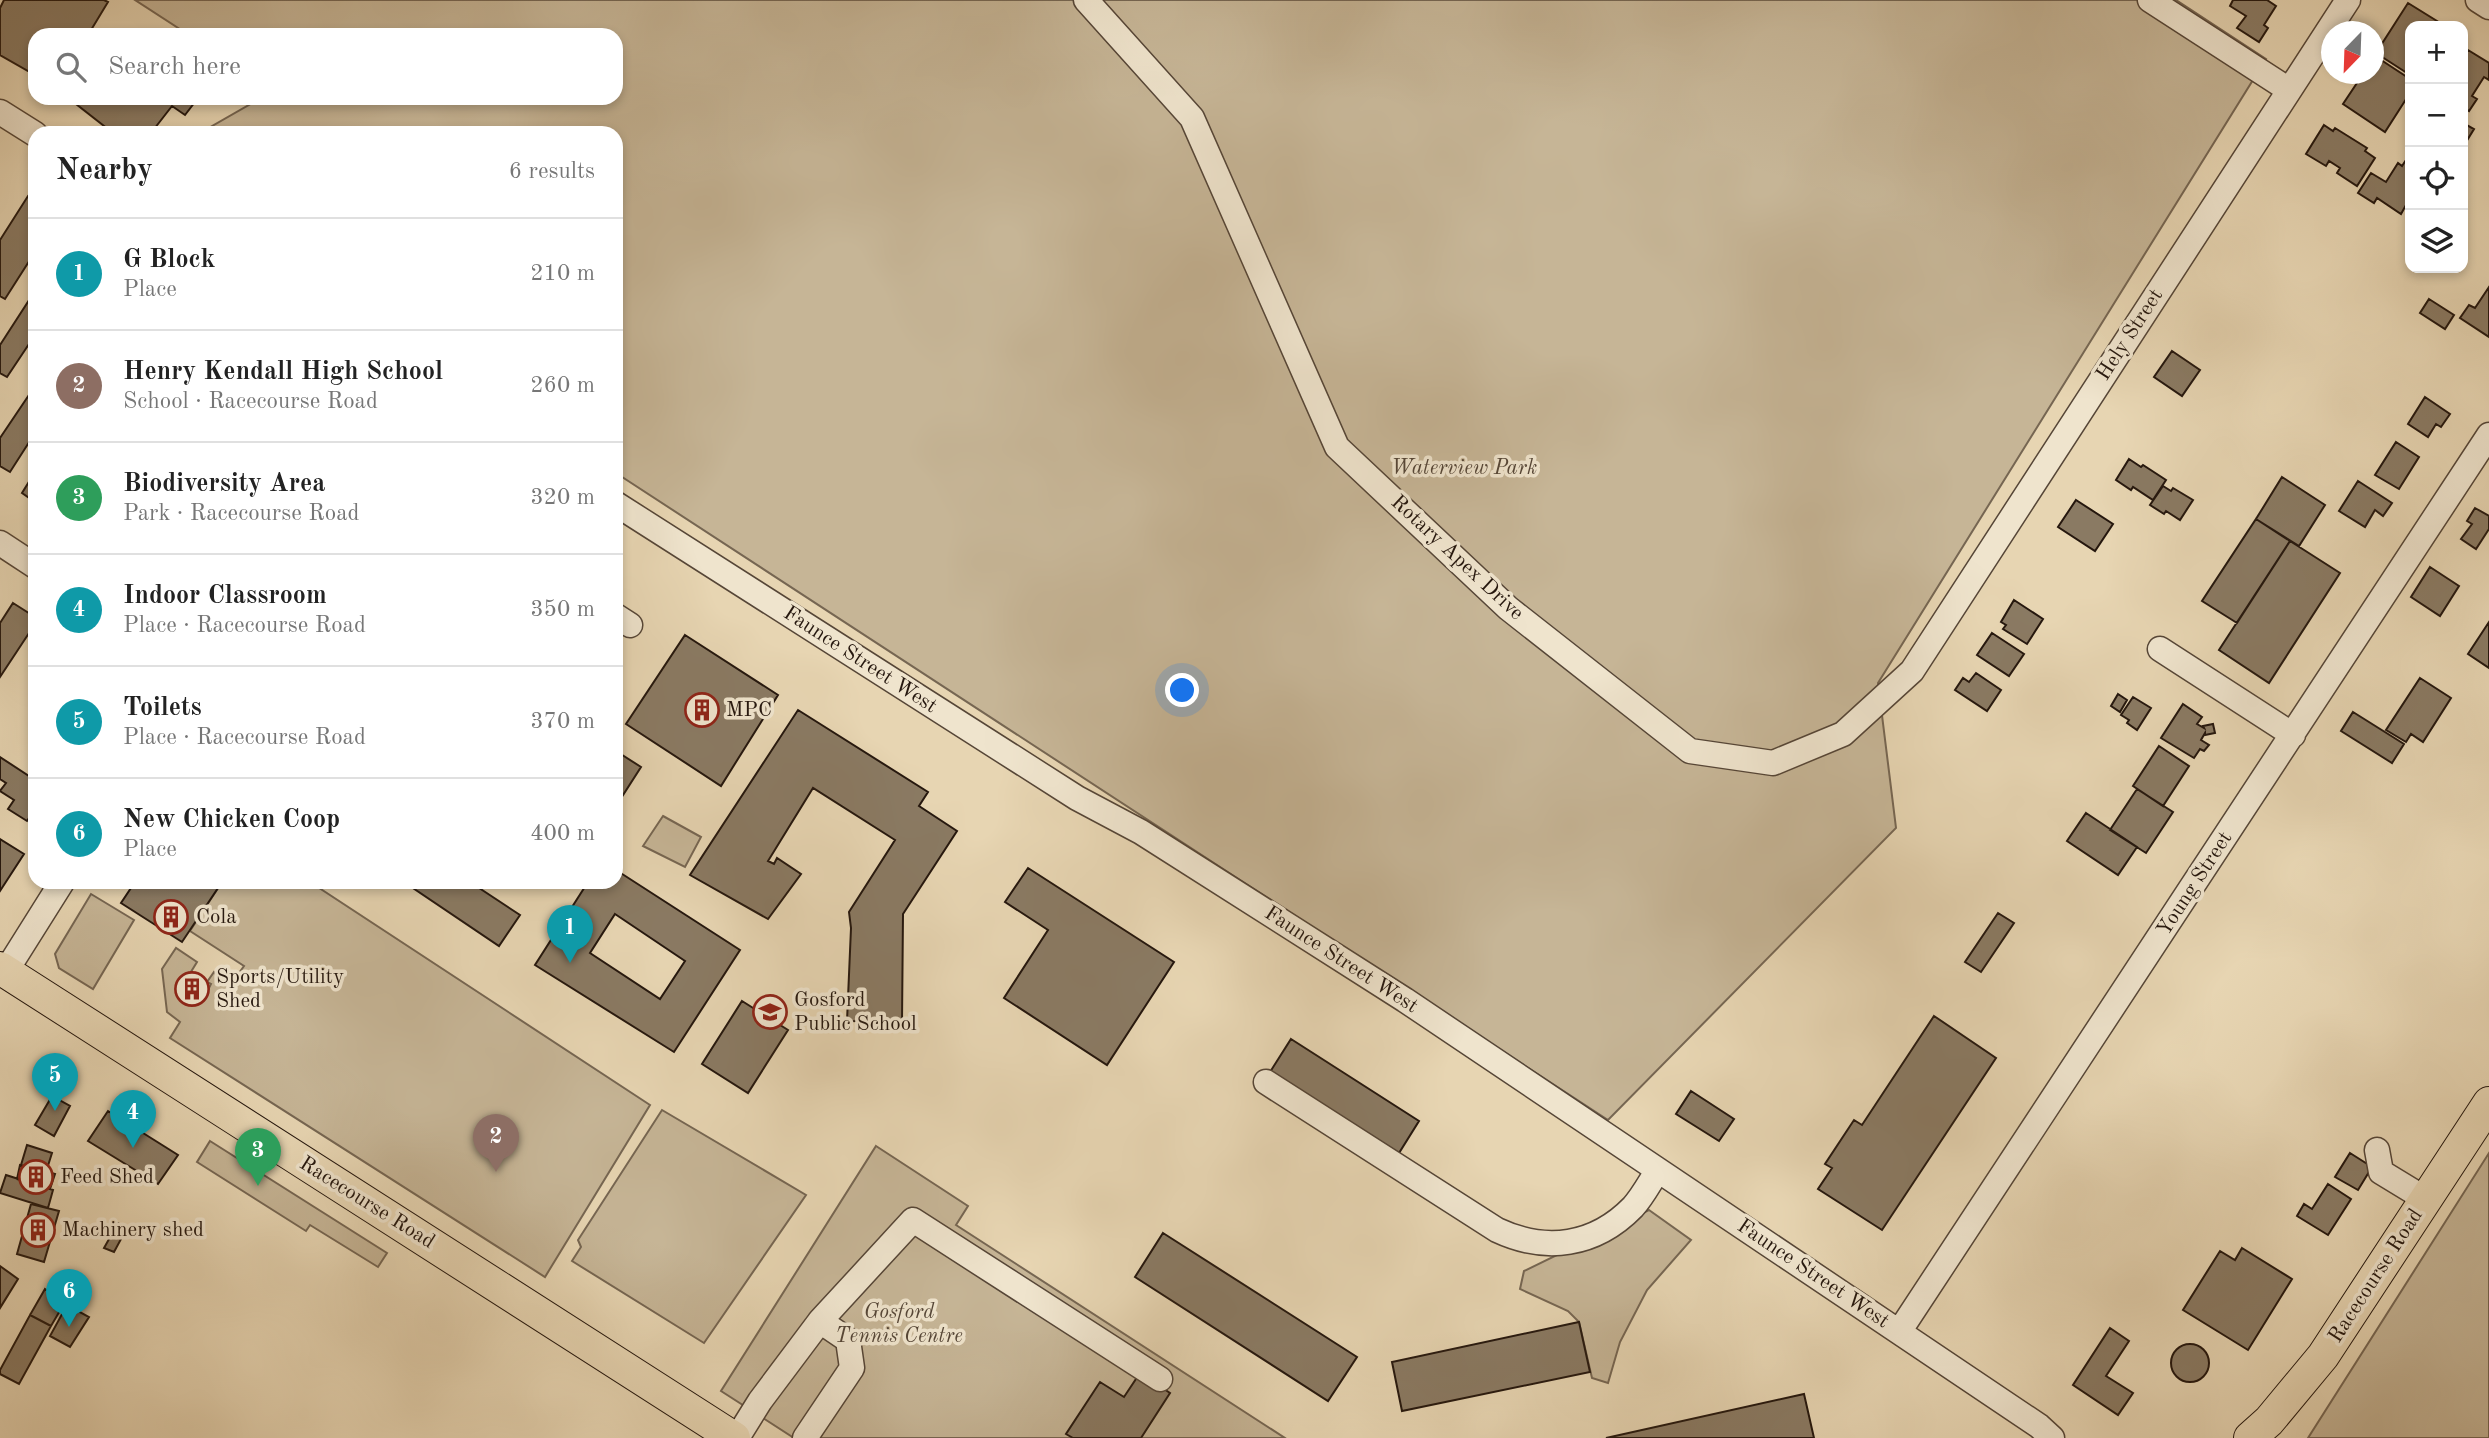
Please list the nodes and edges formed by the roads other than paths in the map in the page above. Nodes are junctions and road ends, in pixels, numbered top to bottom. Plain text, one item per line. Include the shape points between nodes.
1 (1086, 0) edge
2 (2150, 0) edge
3 (2348, 0) edge
4 (2478, 0) edge
5 (2489, 8) edge
6 (2289, 90) junction
7 (0, 112) edge
8 (28, 130) edge
9 (2489, 435) edge
10 (623, 508) edge
11 (0, 543) edge
12 (28, 561) edge
13 (2160, 649) dead end
14 (1912, 671) joint
15 (2293, 735) junction
16 (57, 889) edge
17 (3, 969) edge
18 (1266, 1082) dead end
19 (2489, 1103) edge
20 (2377, 1150) dead end
21 (1658, 1170) junction
22 (2427, 1200) junction
23 (820, 1321) junction
24 (1899, 1332) junction
25 (1160, 1378) dead end
26 (735, 1438) edge
27 (805, 1438) edge
28 (2052, 1438) edge
29 (2250, 1438) edge

1 - 14 street, Rotary Apex Drive via 1192,118 1337,447 1508,608 1689,751 1773,763 1843,734
2 - 6 street
3 - 6 street, Hely Street
4 - 5 street
6 - 14 street, Hely Street
7 - 8 street
9 - 15 street, Young Street
10 - 21 street, Faunce Street West via 1077,798 1141,832 1359,971
11 - 12 street
13 - 15 street
15 - 24 street, Young Street
16 - 17 street
17 - 26 main road, Racecourse Road
18 - 21 street via 1497,1230 1530,1243 1569,1242 1621,1218
19 - 22 main road, Racecourse Road
20 - 22 street via 2381,1172
21 - 24 street, Faunce Street West
22 - 29 main road, Racecourse Road via 2323,1356
23 - 25 street via 913,1220
23 - 26 street
23 - 27 street via 848,1340 852,1368
24 - 28 street, Faunce Street West

